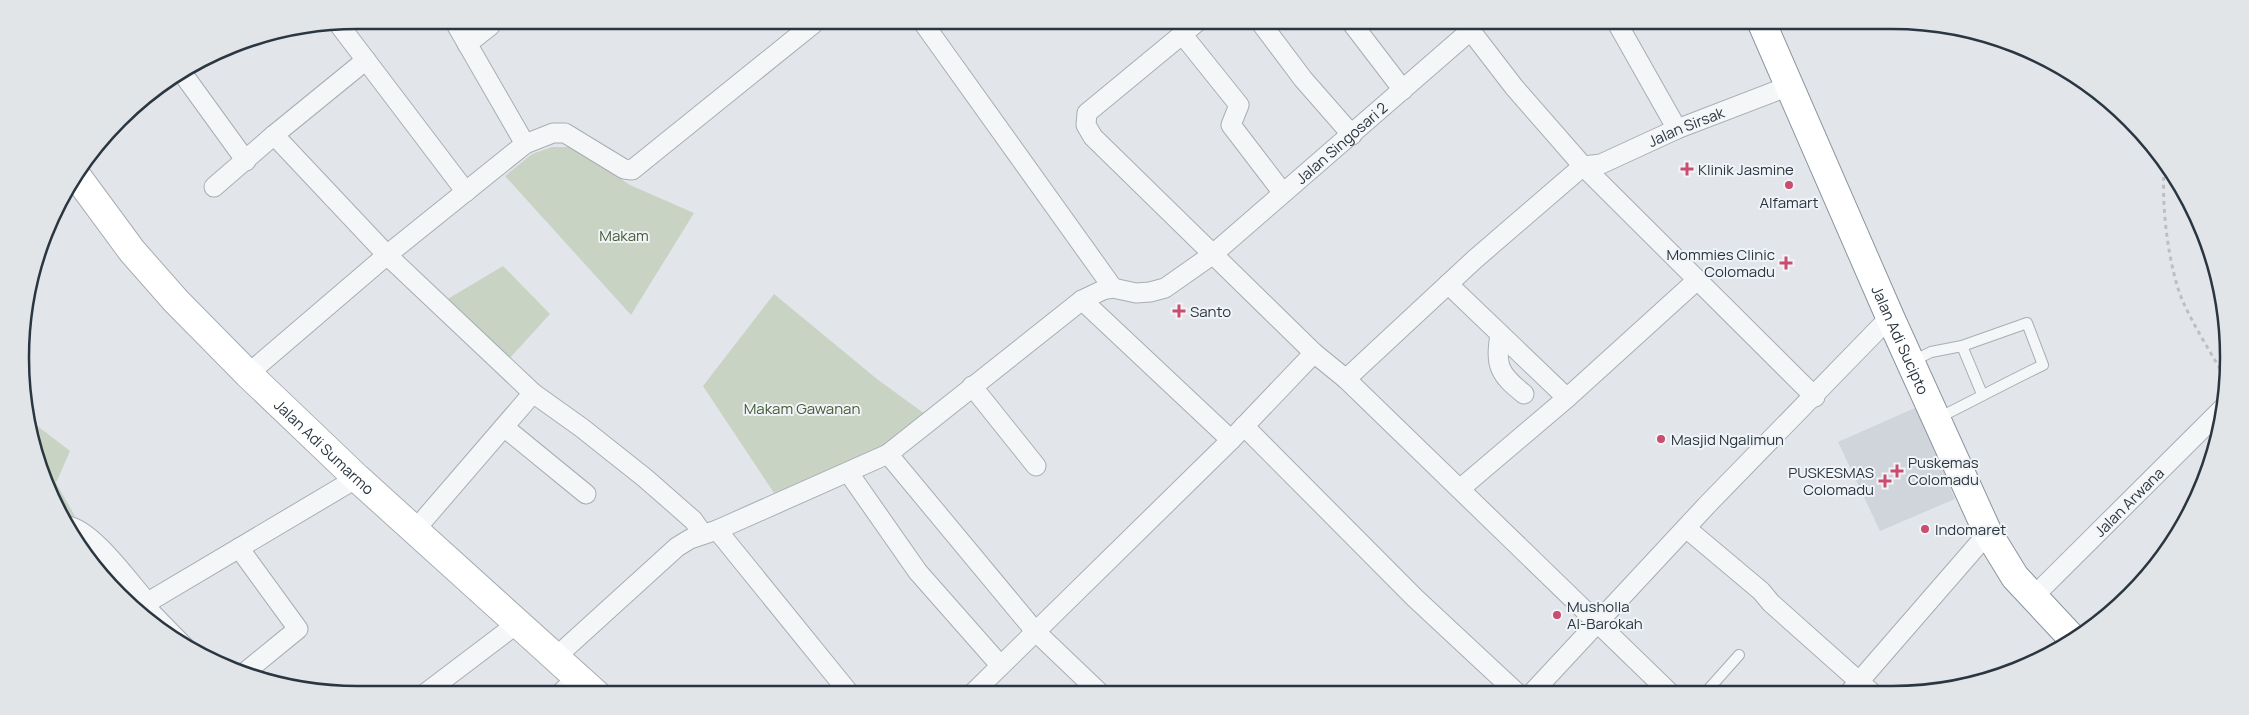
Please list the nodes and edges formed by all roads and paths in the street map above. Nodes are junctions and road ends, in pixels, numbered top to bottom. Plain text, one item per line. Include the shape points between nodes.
1 (342, 29) edge
2 (459, 29) edge
3 (486, 29) edge
4 (808, 29) edge
5 (928, 29) edge
6 (1188, 29) edge
7 (1190, 29) edge
8 (1266, 29) edge
9 (1356, 29) edge
10 (1464, 29) edge
11 (1469, 29) edge
12 (1620, 29) edge
13 (1765, 29) edge
14 (467, 44) junction
15 (366, 60) junction
16 (186, 78) edge
17 (1789, 86) junction
18 (1403, 90) junction
19 (1677, 130) junction
20 (274, 134) junction
21 (1352, 135) junction
22 (525, 144) junction
23 (246, 162) junction
24 (1583, 166) junction
25 (2165, 175) edge
26 (80, 181) edge
27 (214, 187) dead end
28 (466, 192) junction
29 (1283, 193) junction
30 (1212, 254) junction
31 (387, 255) junction
32 (1696, 280) junction
33 (1448, 284) junction
34 (1113, 288) junction
35 (1082, 300) junction
36 (1890, 317) junction
37 (1500, 334) junction
38 (1962, 346) junction
39 (1314, 353) junction
40 (1910, 362) junction
41 (2220, 368) edge
42 (248, 374) junction
43 (1346, 379) junction
44 (972, 386) junction
45 (533, 393) junction
46 (1524, 394) dead end
47 (1982, 394) junction
48 (1814, 397) junction
49 (1567, 398) junction
50 (2215, 416) edge
51 (1936, 419) junction
52 (1244, 426) junction
53 (504, 427) junction
54 (1231, 440) junction
55 (888, 454) junction
56 (1036, 466) dead end
57 (848, 472) junction
58 (357, 478) junction
59 (1461, 488) junction
60 (586, 494) dead end
61 (77, 528) edge
62 (1686, 528) junction
63 (415, 530) junction
64 (710, 532) junction
65 (1988, 533) junction
66 (239, 548) junction
67 (2033, 597) junction
68 (143, 606) edge
69 (154, 616) edge
70 (518, 622) junction
71 (1596, 622) junction
72 (1034, 631) junction
73 (2069, 634) edge
74 (1739, 655) dead end
75 (557, 656) junction
76 (1000, 665) junction
77 (250, 668) edge
78 (435, 686) edge
79 (576, 686) edge
80 (843, 686) edge
81 (980, 686) edge
82 (1092, 686) edge
83 (1510, 686) edge
84 (1538, 686) edge
85 (1662, 686) edge
86 (1711, 686) edge
87 (1857, 686) edge
88 (1862, 686) edge

1 - 15 street
2 - 14 street
3 - 14 street
4 - 22 street via 632,170 624,169 565,133 553,133
5 - 34 street
6 - 30 street via 1087,113 1086,125 1093,137
7 - 29 street via 1239,105 1231,125
8 - 21 street via 1303,79
9 - 18 street
10 - 18 street, Jalan Singosari 2
11 - 24 street via 1514,88
12 - 19 street
13 - 17 main road, Jalan Adi Sucipto
14 - 22 street
15 - 20 street
15 - 28 street
16 - 23 street
17 - 19 street, Jalan Sirsak
17 - 36 main road, Jalan Adi Sucipto
18 - 21 street, Jalan Singosari 2
19 - 24 street, Jalan Sirsak via 1601,164
20 - 23 street
20 - 31 street
21 - 29 street, Jalan Singosari 2
22 - 28 street
23 - 27 street
24 - 32 street
24 - 33 street
25 - 41 path via 2164,204 2175,276 2184,304
26 - 42 main road, Jalan Adi Sumarmo via 132,251
28 - 31 street
29 - 30 street, Jalan Singosari 2
30 - 34 street, Jalan Singosari 2 via 1165,288 1136,293
30 - 39 street
31 - 42 street
31 - 45 street
32 - 48 street
32 - 49 street
33 - 37 street
33 - 43 street
34 - 35 street
35 - 44 street
35 - 54 street
36 - 40 main road, Jalan Adi Sucipto
36 - 48 street
37 - 46 street via 1499,368
37 - 49 street
38 - 40 lane via 1931,352
38 - 47 lane
38 - 47 lane via 2027,323 2043,365
39 - 43 street
39 - 52 street
40 - 51 main road, Jalan Adi Sucipto
42 - 58 main road, Jalan Adi Sumarmo
43 - 59 street
44 - 55 street
44 - 56 street
45 - 53 street
45 - 64 street via 582,428
47 - 51 lane
48 - 62 street
49 - 59 street
50 - 67 street, Jalan Arwana
51 - 65 main road, Jalan Adi Sucipto
52 - 54 street
52 - 83 street via 1422,604
53 - 60 street
53 - 63 street
54 - 72 street
55 - 57 street
55 - 72 street
57 - 64 street
57 - 76 street via 918,572
58 - 63 main road, Jalan Adi Sumarmo
58 - 66 street
59 - 71 street
61 - 68 street via 91,539
62 - 71 street
62 - 87 street via 1761,591
63 - 70 main road, Jalan Adi Sumarmo
64 - 75 street via 677,548
64 - 80 street
65 - 67 main road, Jalan Adi Sucipto via 2015,577
65 - 88 street
66 - 68 street
66 - 77 street via 298,629
67 - 73 main road, Jalan Adi Sucipto
68 - 69 lane
70 - 75 main road, Jalan Adi Sumarmo
70 - 78 street
71 - 84 street
71 - 85 street
72 - 76 street
72 - 82 street
74 - 86 lane
75 - 79 main road, Jalan Adi Sumarmo
76 - 81 street

